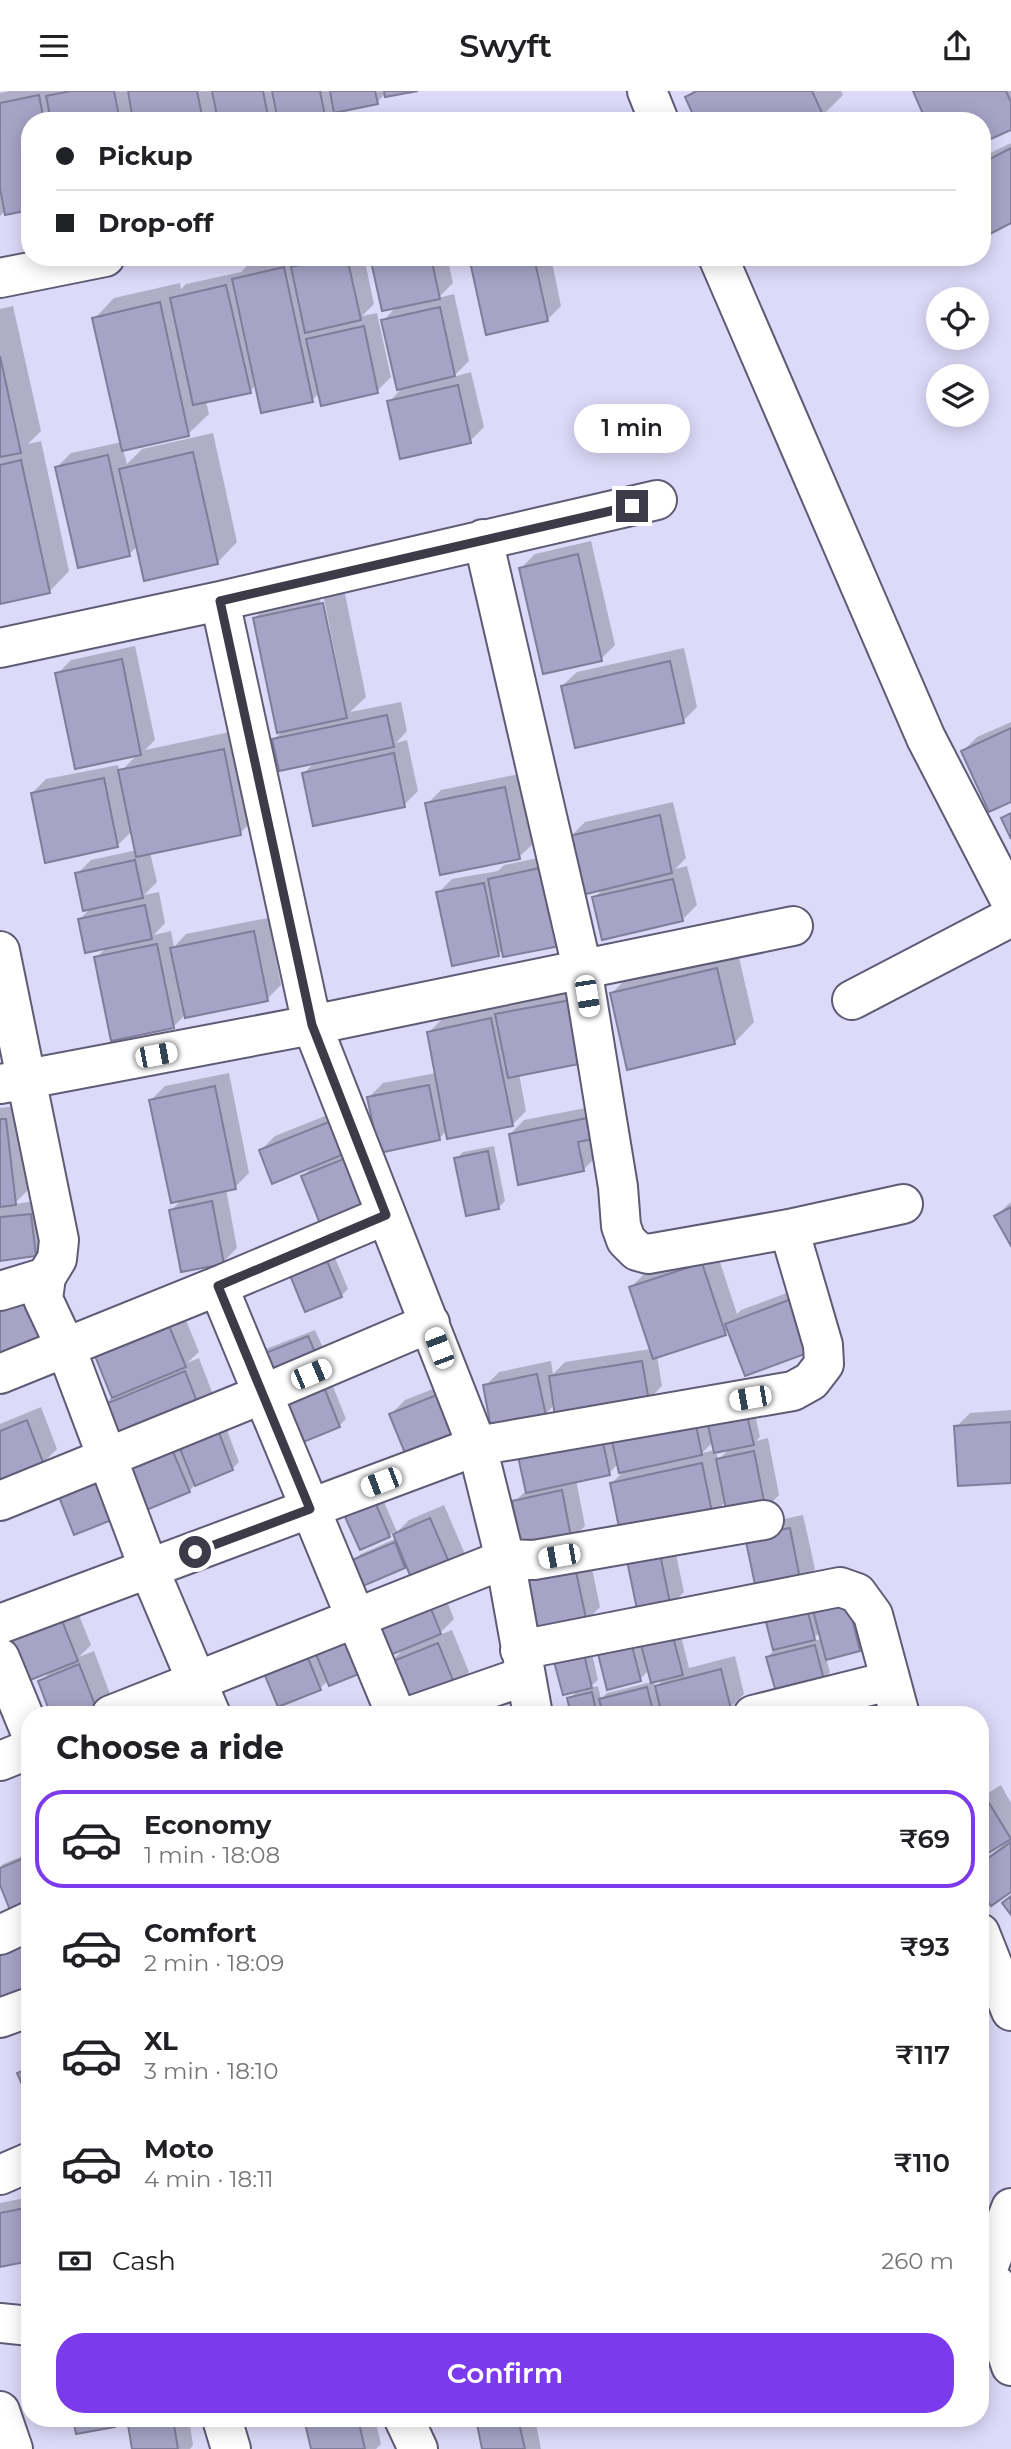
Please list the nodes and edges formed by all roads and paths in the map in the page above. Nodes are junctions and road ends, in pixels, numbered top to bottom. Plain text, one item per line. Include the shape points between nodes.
1 (647, 91) edge
2 (655, 112) edge
3 (61, 266) edge
4 (722, 266) edge
5 (0, 278) edge
6 (657, 500) dead end
7 (484, 539) junction
8 (220, 601) junction
9 (0, 648) edge
10 (1011, 902) edge
11 (1011, 917) edge
12 (793, 926) dead end
13 (0, 951) edge
14 (582, 968) junction
15 (852, 1000) dead end
16 (312, 1025) junction
17 (13, 1082) edge
18 (903, 1203) dead end
19 (386, 1215) junction
20 (789, 1229) junction
21 (46, 1276) junction
22 (218, 1286) junction
23 (0, 1291) edge
24 (430, 1323) junction
25 (66, 1348) junction
26 (0, 1374) edge
27 (263, 1394) junction
28 (477, 1446) junction
29 (107, 1458) junction
30 (0, 1501) edge
31 (310, 1509) junction
32 (764, 1520) dead end
33 (505, 1559) junction
34 (149, 1569) junction
35 (355, 1619) junction
36 (0, 1624) edge
37 (0, 1658) edge
38 (523, 1663) junction
39 (197, 1680) junction
40 (894, 1698) edge
41 (133, 1706) edge
42 (207, 1706) edge
43 (392, 1706) edge
44 (432, 1706) edge
45 (532, 1706) edge
46 (828, 1706) edge
47 (21, 1709) edge
48 (21, 1753) edge
49 (0, 1761) edge
50 (21, 1925) edge
51 (0, 1934) edge
52 (989, 1956) edge
53 (21, 2010) edge
54 (1011, 2011) edge
55 (0, 2018) edge
56 (21, 2166) edge
57 (0, 2175) edge
58 (1011, 2208) edge
59 (992, 2286) edge
60 (0, 2323) edge
61 (21, 2325) edge
62 (1011, 2366) edge
63 (0, 2411) edge
64 (224, 2427) edge
65 (408, 2427) edge
66 (13, 2449) edge
67 (231, 2449) edge
68 (418, 2449) edge

1 - 2 street
3 - 5 street
4 - 10 street via 926,738
6 - 7 street
7 - 8 street
7 - 14 street
8 - 9 street
8 - 16 street
11 - 15 street
12 - 14 street
13 - 17 street
14 - 16 street
14 - 20 street via 626,1240 648,1254
16 - 17 street
16 - 19 street
17 - 21 street via 59,1240 57,1259
18 - 20 street
19 - 22 street
19 - 24 street
20 - 28 street via 823,1345 824,1363 811,1381 793,1391
21 - 23 street
21 - 25 street via 43,1299
22 - 25 street
22 - 27 street
24 - 27 street
24 - 28 street
25 - 26 street
25 - 29 street
27 - 29 street
27 - 31 street
28 - 31 street
28 - 33 street
29 - 30 street
29 - 34 street
31 - 34 street
31 - 35 street
32 - 33 street via 534,1560
33 - 35 street
33 - 38 street
34 - 36 street
34 - 39 street
35 - 39 street
35 - 43 street
37 - 47 street
38 - 40 street via 840,1587 857,1593 873,1615
38 - 44 street
38 - 45 street
39 - 41 street
39 - 42 street
40 - 46 street
48 - 49 street
50 - 51 street
52 - 54 street
53 - 55 street
56 - 57 street
58 - 59 street
59 - 62 street
60 - 61 street
63 - 66 street
64 - 67 street
65 - 68 street

